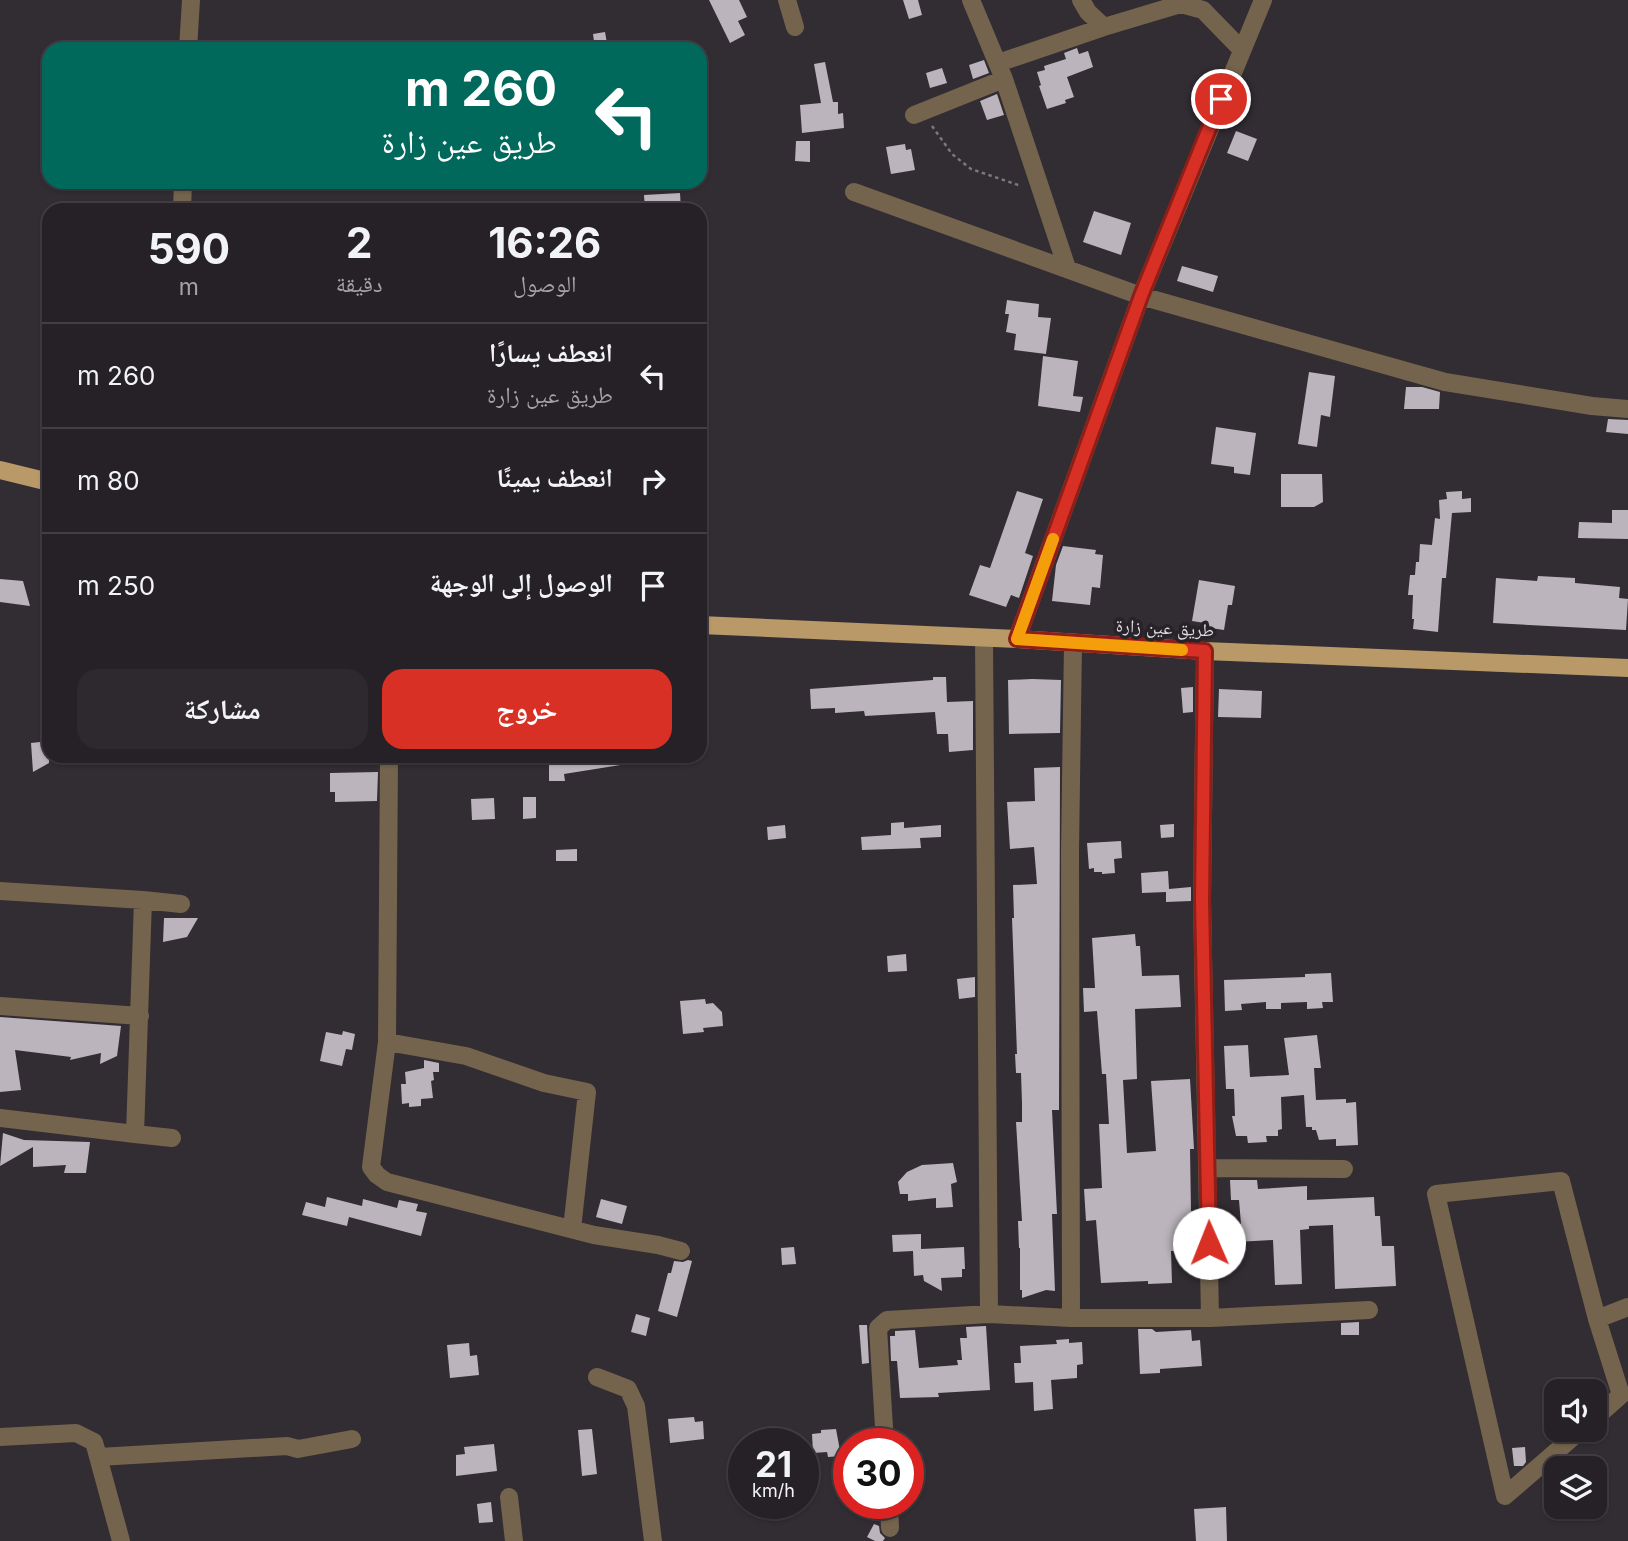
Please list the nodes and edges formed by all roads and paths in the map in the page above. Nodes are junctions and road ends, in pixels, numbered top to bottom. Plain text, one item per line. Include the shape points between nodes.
1 (191, 0) edge
2 (787, 0) edge
3 (971, 0) edge
4 (1081, 0) edge
5 (1263, 0) edge
6 (795, 27) dead end
7 (1104, 27) junction
8 (188, 42) edge
9 (1241, 49) junction
10 (1001, 71) junction
11 (918, 113) joint
12 (854, 192) dead end
13 (1043, 197) junction
14 (1067, 268) junction
15 (1141, 296) junction
16 (1628, 409) edge
17 (0, 470) edge
18 (42, 480) edge
19 (707, 625) edge
20 (984, 639) junction
21 (1017, 639) junction
22 (1073, 643) junction
23 (1205, 651) junction
24 (1628, 668) edge
25 (389, 763) edge
26 (0, 891) edge
27 (143, 900) junction
28 (181, 904) dead end
29 (0, 1006) edge
30 (140, 1016) junction
31 (387, 1042) junction
32 (0, 1118) edge
33 (135, 1134) junction
34 (172, 1138) dead end
35 (1208, 1168) junction
36 (1345, 1169) dead end
37 (572, 1229) junction
38 (681, 1251) dead end
39 (1628, 1307) edge
40 (1369, 1310) dead end
41 (989, 1314) junction
42 (1070, 1318) junction
43 (1210, 1318) junction
44 (1597, 1319) junction
45 (597, 1377) dead end
46 (1607, 1408) edge
47 (884, 1428) edge
48 (0, 1437) edge
49 (352, 1439) dead end
50 (1567, 1442) edge
51 (99, 1457) junction
52 (509, 1497) dead end
53 (890, 1519) edge
54 (890, 1528) dead end
55 (121, 1541) edge
56 (513, 1541) edge
57 (653, 1541) edge

1 - 8 street
2 - 6 street
3 - 10 street
4 - 7 street
5 - 9 street
7 - 9 street via 1181,4 1203,10
7 - 10 street
9 - 15 street
10 - 11 street
10 - 13 street
11 - 13 path via 971,169
12 - 14 street
13 - 14 street
14 - 15 street
15 - 16 street via 1445,382
15 - 21 street
17 - 18 main road
19 - 20 main road, طريق عين زارة
20 - 21 main road, طريق عين زارة
20 - 41 street
21 - 22 main road, طريق عين زارة
22 - 23 main road, طريق عين زارة
22 - 42 street
23 - 24 main road, طريق عين زارة
23 - 35 street via 1202,901
25 - 31 street
26 - 27 street
27 - 28 street
27 - 30 street
29 - 30 street
30 - 33 street
31 - 37 street via 372,1153 371,1167 377,1175 387,1182
31 - 37 street via 466,1056 544,1083 587,1092
32 - 33 street
33 - 34 street
35 - 36 street
35 - 43 street
37 - 38 street
39 - 44 street
40 - 43 street
41 - 42 street
41 - 47 street via 881,1323
42 - 43 street
44 - 46 street via 1622,1395
44 - 50 street via 1561,1181 1436,1194 1505,1496
45 - 57 street via 628,1389 636,1406
48 - 51 street via 76,1433 94,1442
49 - 51 street via 298,1449
51 - 55 street
52 - 56 street
53 - 54 street

